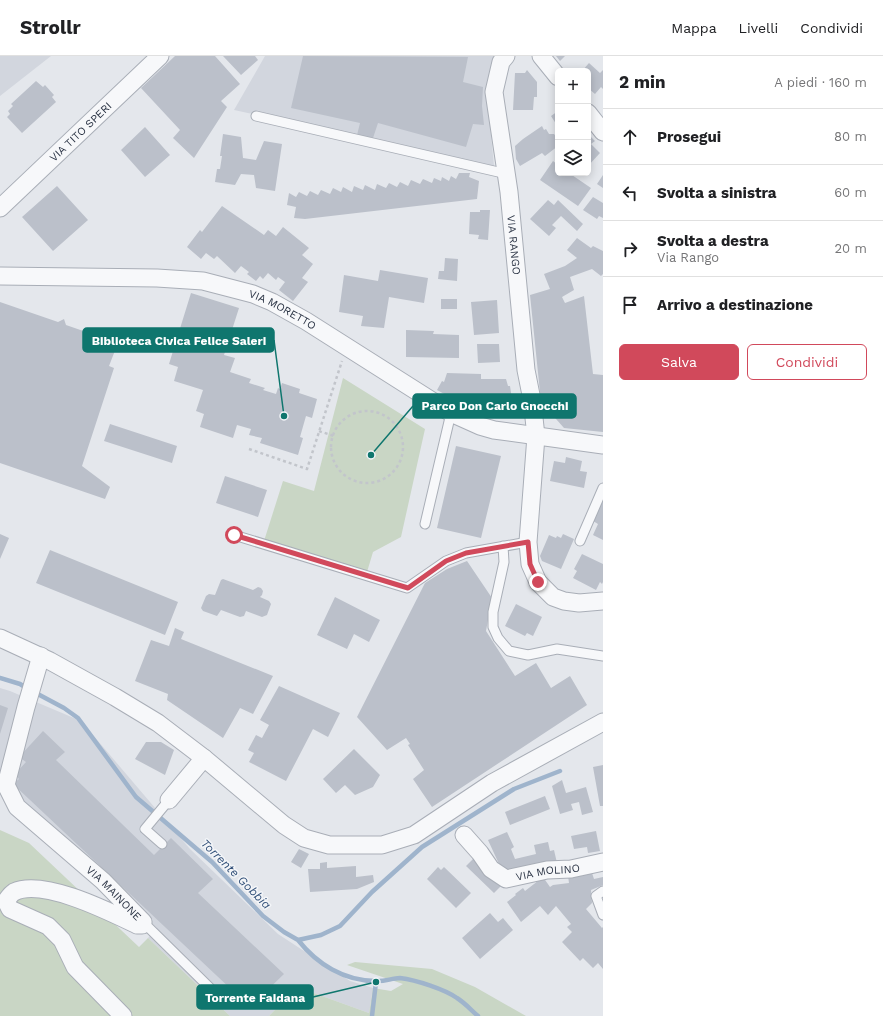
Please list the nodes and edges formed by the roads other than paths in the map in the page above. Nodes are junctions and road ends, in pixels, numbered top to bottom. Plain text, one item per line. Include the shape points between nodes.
1 (160, 56) edge
2 (506, 56) edge
3 (541, 56) edge
4 (555, 72) edge
5 (256, 116) dead end
6 (591, 117) edge
7 (603, 132) edge
8 (507, 174) junction
9 (0, 208) edge
10 (0, 276) edge
11 (452, 414) junction
12 (536, 436) junction
13 (603, 445) edge
14 (603, 488) edge
15 (425, 524) dead end
16 (234, 535) dead end
17 (580, 541) dead end
18 (528, 542) junction
19 (503, 546) junction
20 (603, 601) edge
21 (0, 638) edge
22 (603, 656) edge
23 (39, 663) junction
24 (603, 722) edge
25 (204, 758) junction
26 (169, 800) joint
27 (464, 835) dead end
28 (162, 844) dead end
29 (603, 862) edge
30 (603, 892) edge
31 (3, 900) edge
32 (603, 915) edge
33 (143, 922) junction
34 (210, 988) dead end
35 (123, 1016) edge

1 - 9 street, VIA TITO SPERI
2 - 8 street, VIA RANGO via 501,62 494,92
3 - 4 street
5 - 8 lane
6 - 7 street
8 - 12 street, VIA RANGO via 526,370
10 - 11 street, VIA MORETTO via 203,281 253,294 306,321
11 - 12 street, VIA MORETTO via 494,430
11 - 15 lane
12 - 13 street
12 - 18 street, VIA RANGO
14 - 17 lane
16 - 19 lane via 408,588 446,561 466,553
18 - 19 lane
18 - 20 street, VIA RANGO via 530,564 538,582 553,597 579,603
19 - 22 lane via 504,562 493,612 493,627 509,651 528,655 557,649
21 - 23 street
23 - 25 street via 115,697 158,723
23 - 33 street, VIA MAINONE via 6,785 17,807 103,882
24 - 25 street via 492,783 414,836 382,845 329,845 304,838 284,825
25 - 26 street
26 - 28 lane via 145,829
27 - 29 street, VIA MOLINO via 491,869 506,879
30 - 32 lane via 596,896
31 - 33 street, VIA MAINONE via 22,889 50,890 102,908 137,925 142,925
31 - 35 street, VIA MAINONE via 10,909 48,926 62,940 75,967
33 - 34 lane

